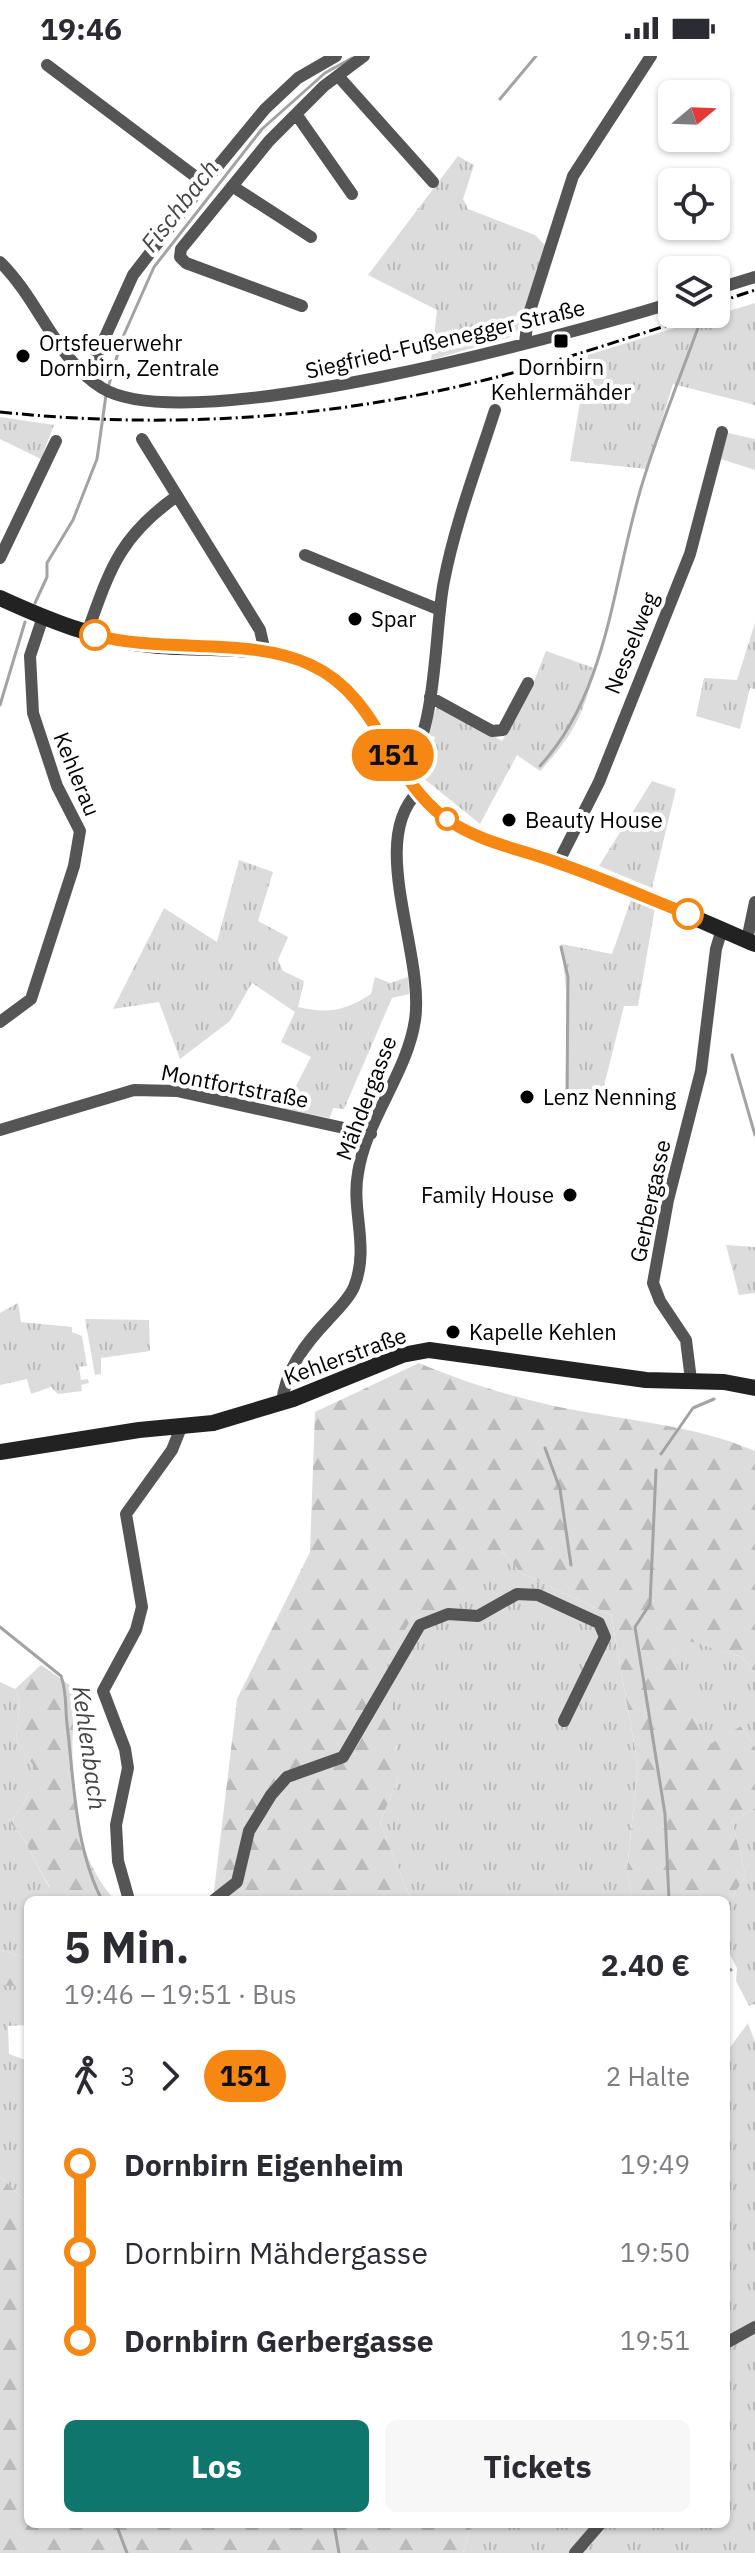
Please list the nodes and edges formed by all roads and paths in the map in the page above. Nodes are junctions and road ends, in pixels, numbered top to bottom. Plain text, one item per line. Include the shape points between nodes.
1 (336, 56) edge
2 (364, 56) edge
3 (651, 56) edge
4 (47, 65) dead end
5 (339, 77) junction
6 (305, 87) junction
7 (296, 114) junction
8 (433, 182) dead end
9 (204, 183) junction
10 (232, 186) junction
11 (352, 194) dead end
12 (311, 237) dead end
13 (0, 262) edge
14 (755, 277) edge
15 (730, 285) edge
16 (302, 306) dead end
17 (658, 307) edge
18 (525, 343) junction
19 (87, 377) junction
20 (495, 410) dead end
21 (722, 432) dead end
22 (142, 439) dead end
23 (56, 441) dead end
24 (177, 496) junction
25 (305, 555) dead end
26 (0, 558) edge
27 (0, 598) edge
28 (440, 610) junction
29 (43, 617) junction
30 (87, 633) junction
31 (265, 652) junction
32 (528, 683) dead end
33 (430, 697) junction
34 (403, 771) junction
35 (418, 792) junction
36 (558, 863) junction
37 (755, 902) edge
38 (722, 929) junction
39 (751, 942) edge
40 (0, 1022) edge
41 (0, 1130) edge
42 (371, 1134) junction
43 (691, 1380) junction
44 (755, 1388) edge
45 (282, 1403) junction
46 (182, 1425) junction
47 (0, 1452) edge
48 (564, 1721) dead end
49 (128, 1896) edge
50 (219, 1896) edge
51 (755, 2327) edge
52 (730, 2341) edge
53 (597, 2528) edge
54 (575, 2553) edge

1 - 6 street
2 - 5 street
3 - 18 street via 573,176 528,317
4 - 9 street
5 - 6 street
5 - 8 street
6 - 7 street
6 - 9 street via 265,109
7 - 10 street
7 - 11 street
9 - 19 street via 133,275
10 - 12 street
10 - 16 street via 180,257
13 - 19 street, Siegfried-Fußenegger Straße
14 - 15 street
17 - 18 street, Siegfried-Fußenegger Straße
18 - 19 street, Siegfried-Fußenegger Straße via 294,393 197,401 108,391
20 - 28 street via 444,580
21 - 36 street, Nesselweg via 690,554 599,782
22 - 24 street
23 - 26 street
24 - 30 street via 153,513 121,550
24 - 31 street via 260,630
25 - 28 street
27 - 29 main road
28 - 33 street
29 - 30 main road
29 - 40 street, Kehlerau via 30,656 33,713 57,786 80,831 74,866 31,999
30 - 31 main road via 148,645
31 - 34 main road via 300,660 339,681 372,719
32 - 33 street via 503,730 492,731
33 - 34 street via 413,760
34 - 35 main road
35 - 36 main road via 469,833
35 - 42 street, Mähdergasse via 397,825 395,851 410,934 415,1020
36 - 38 main road
37 - 39 street
38 - 39 main road
38 - 43 street, Gerbergasse via 701,1071 653,1283 686,1340
41 - 42 street, Montfortstraße via 134,1090 155,1089
42 - 45 street, Mähdergasse via 357,1181 359,1273 347,1299 302,1350 288,1375
43 - 44 main road, Kehlerstraße
43 - 45 main road, Kehlerstraße via 646,1380 429,1350 402,1355
45 - 46 main road, Kehlerstraße via 213,1423
46 - 47 main road, Kehlerstraße
46 - 49 street via 166,1459 126,1514 142,1607 136,1630 103,1691 128,1768 116,1825
48 - 50 street via 605,1637 599,1623 538,1595 517,1594 478,1616 448,1614 420,1625 343,1757 287,1777 271,1795 249,1831 237,1882
51 - 52 street
53 - 54 street

